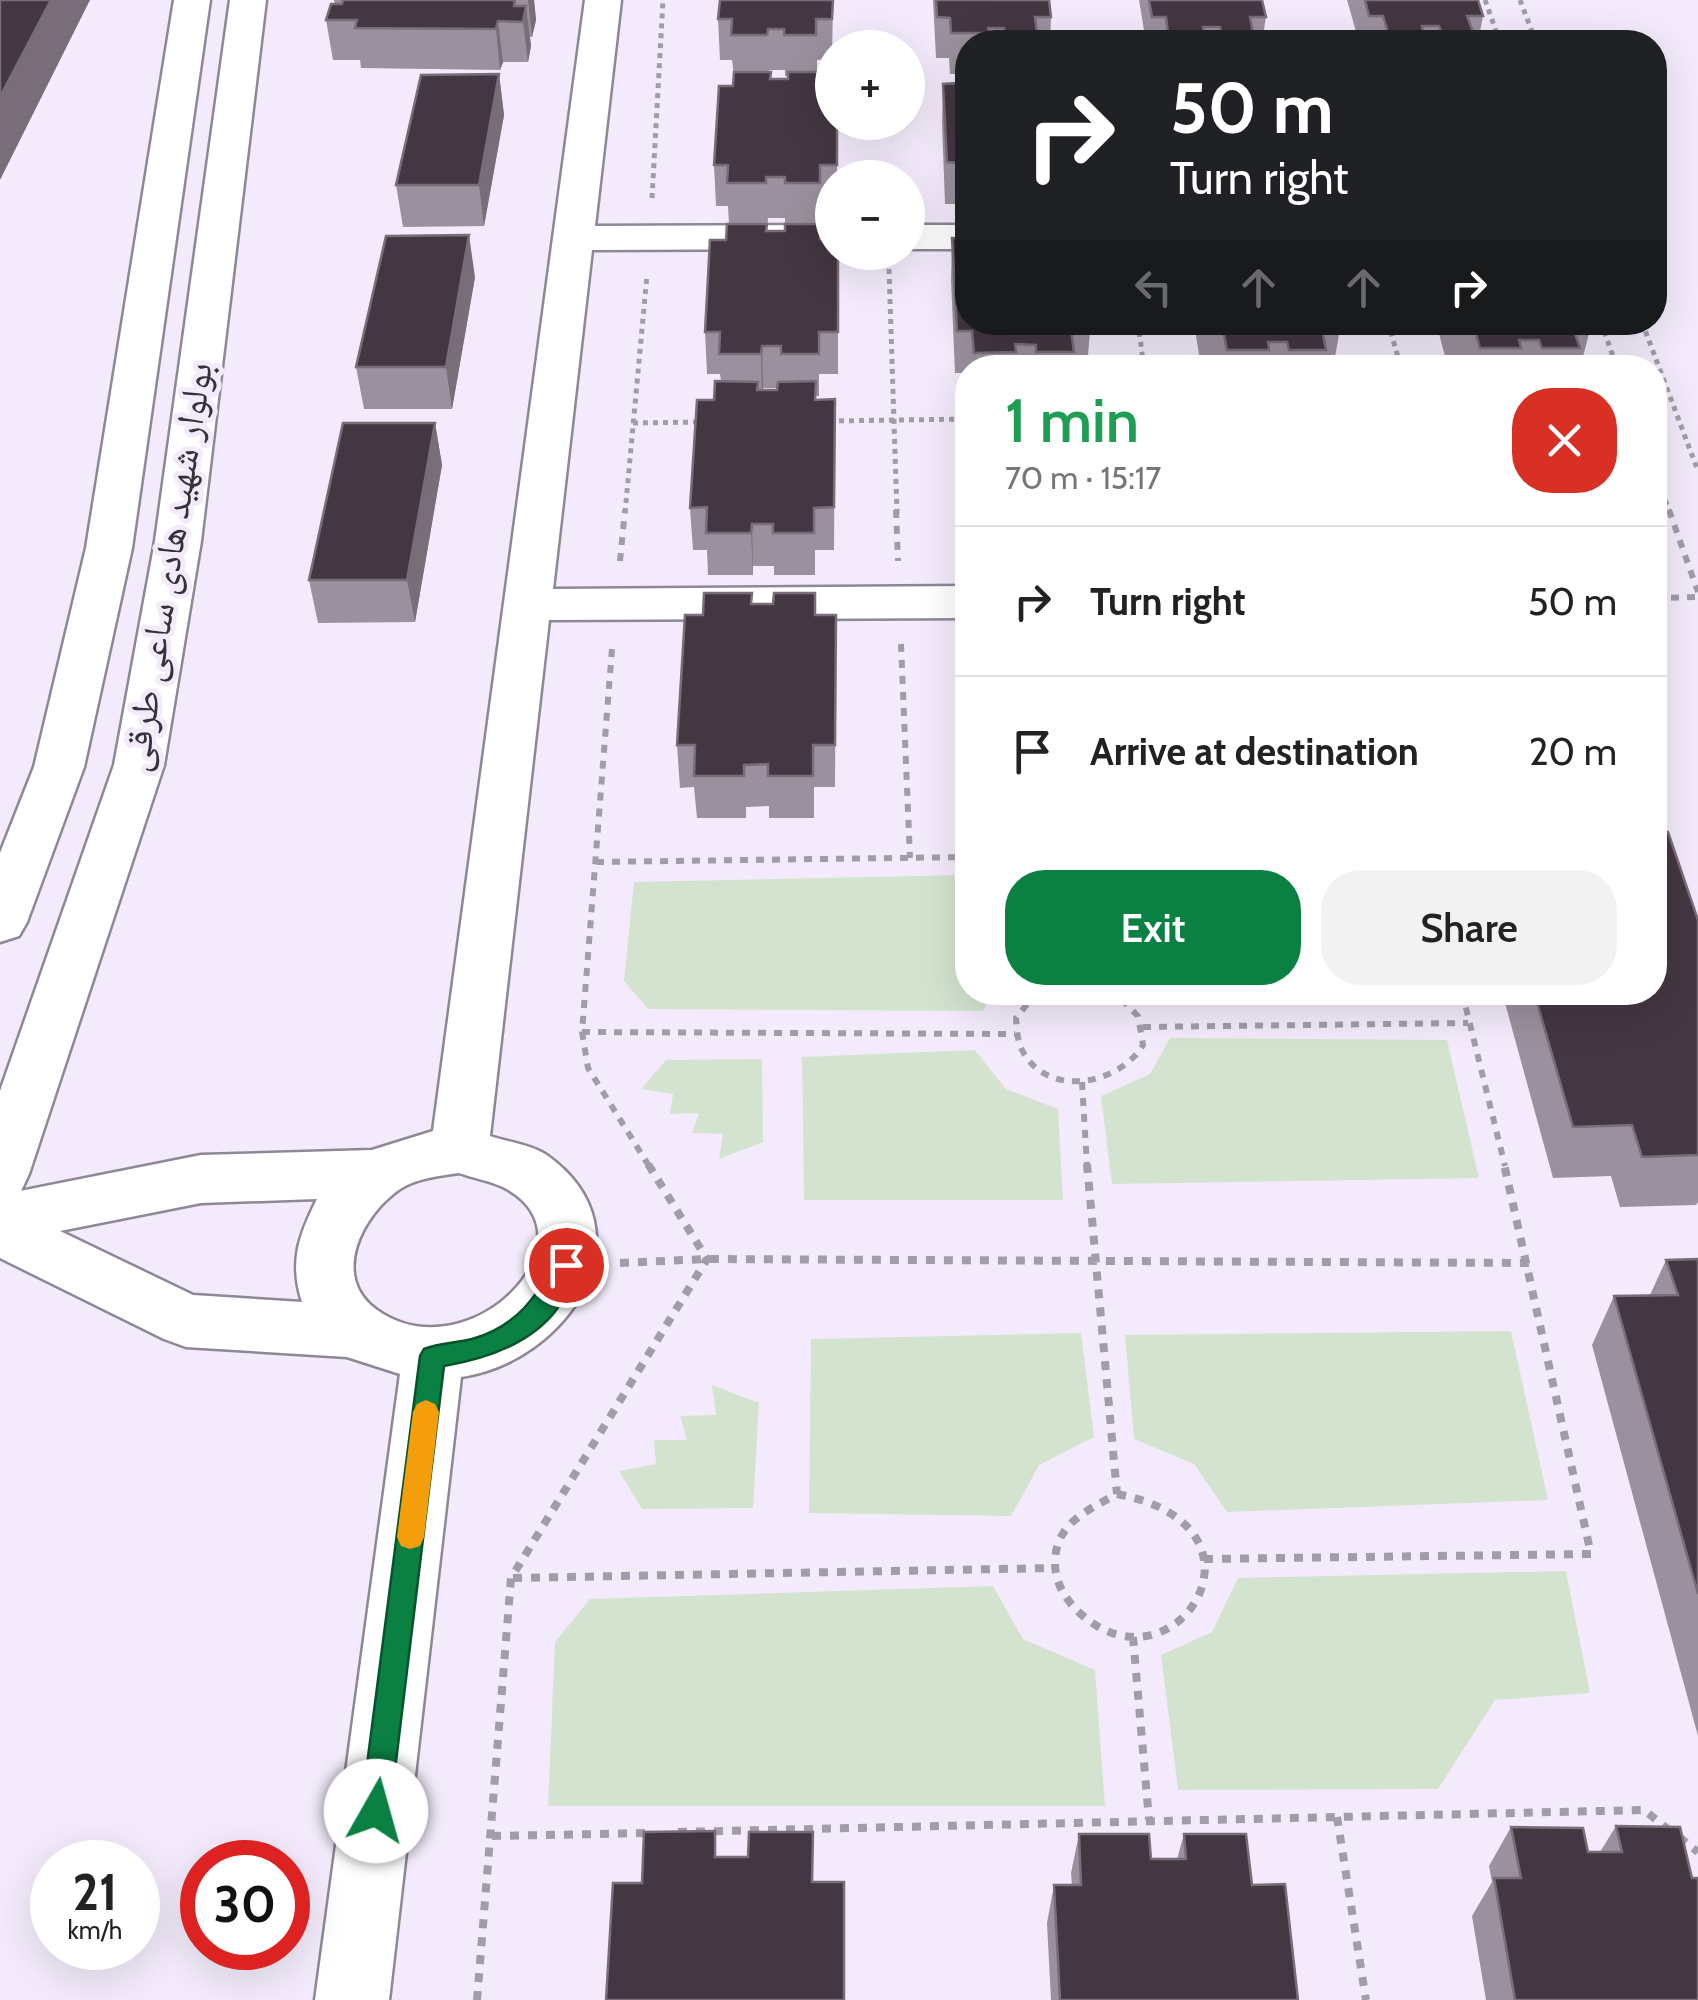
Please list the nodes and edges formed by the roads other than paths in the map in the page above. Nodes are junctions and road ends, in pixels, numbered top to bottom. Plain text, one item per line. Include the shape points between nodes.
1 (192, 0) edge
2 (248, 0) edge
3 (604, 0) edge
4 (815, 237) edge
5 (925, 237) edge
6 (955, 237) edge
7 (574, 238) junction
8 (955, 602) edge
9 (527, 604) junction
10 (0, 922) edge
11 (460, 1150) junction
12 (378, 1173) junction
13 (0, 1174) edge
14 (0, 1219) edge
15 (0, 1230) edge
16 (355, 1331) junction
17 (433, 1356) junction
18 (352, 2000) edge

1 - 10 street, بولوار شهید هادی ساعی طرقی via 109,548 59,767
2 - 13 street, بولوار شهید هادی ساعی طرقی via 178,542 139,765
3 - 7 street
4 - 7 street
5 - 6 street
7 - 9 street
8 - 9 street
9 - 11 street
11 - 12 street via 417,1156
11 - 17 street via 500,1156 534,1172 558,1198 570,1231 566,1265 548,1302 517,1330 478,1349
12 - 14 street via 201,1179
12 - 16 street via 347,1200 327,1233 322,1268 331,1303
15 - 16 street via 186,1321
16 - 17 street via 390,1350
17 - 18 street

